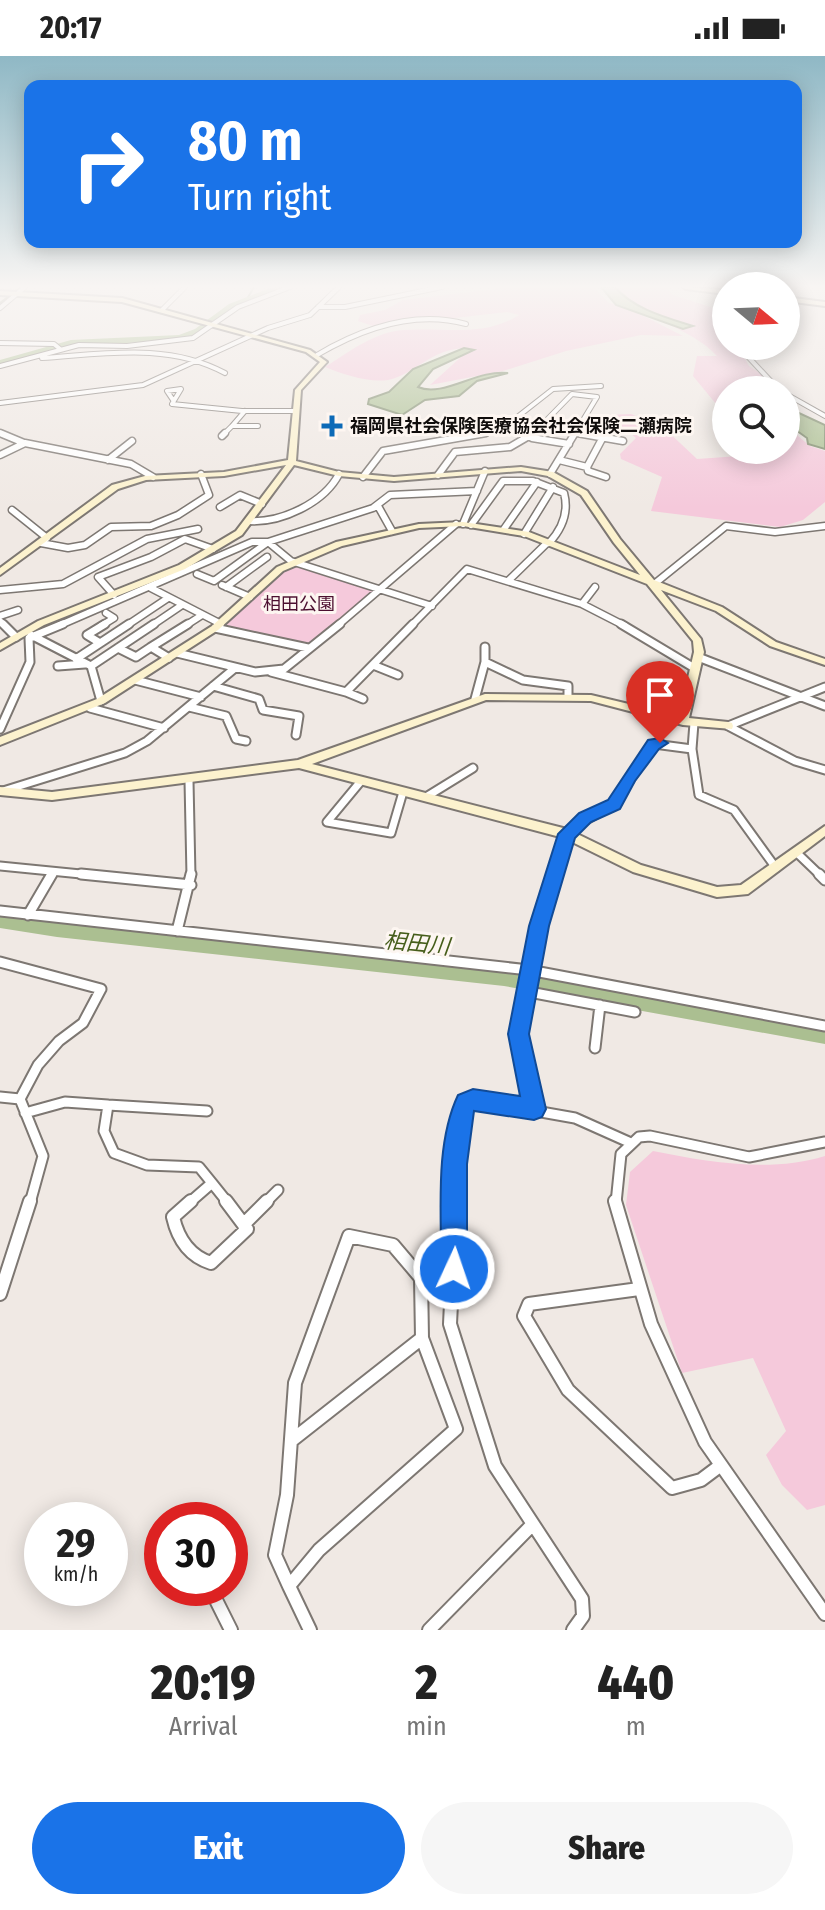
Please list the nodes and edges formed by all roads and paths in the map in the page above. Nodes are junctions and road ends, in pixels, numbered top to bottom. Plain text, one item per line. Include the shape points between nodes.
1 (20, 360) edge
2 (195, 360) edge
3 (201, 360) edge
4 (322, 360) edge
5 (751, 360) edge
6 (0, 366) edge
7 (225, 373) dead end
8 (766, 376) edge
9 (601, 386) dead end
10 (173, 400) dead end
11 (800, 402) edge
12 (0, 403) edge
13 (245, 411) junction
14 (295, 411) junction
15 (825, 416) edge
16 (232, 426) junction
17 (258, 426) dead end
18 (0, 433) edge
19 (577, 433) junction
20 (222, 436) dead end
21 (603, 437) junction
22 (532, 438) junction
23 (132, 441) dead end
24 (623, 441) dead end
25 (25, 443) junction
26 (569, 444) junction
27 (0, 455) edge
28 (108, 460) junction
29 (559, 460) junction
30 (292, 462) junction
31 (587, 467) junction
32 (485, 471) junction
33 (201, 474) junction
34 (339, 474) junction
35 (550, 474) junction
36 (438, 475) junction
37 (153, 477) junction
38 (363, 477) junction
39 (606, 477) dead end
40 (537, 482) junction
41 (553, 487) junction
42 (477, 491) junction
43 (262, 504) junction
44 (378, 506) junction
45 (220, 507) dead end
46 (12, 510) dead end
47 (249, 521) junction
48 (463, 524) junction
49 (825, 526) edge
50 (198, 529) dead end
51 (504, 529) junction
52 (392, 531) junction
53 (524, 534) junction
54 (44, 541) junction
55 (268, 542) junction
56 (548, 543) junction
57 (213, 549) junction
58 (267, 557) dead end
59 (295, 562) junction
60 (0, 572) edge
61 (197, 574) dead end
62 (214, 581) junction
63 (508, 581) junction
64 (653, 585) junction
65 (226, 587) junction
66 (595, 587) dead end
67 (151, 588) junction
68 (0, 590) edge
69 (382, 590) junction
70 (114, 595) junction
71 (250, 597) junction
72 (168, 598) junction
73 (582, 604) junction
74 (182, 605) junction
75 (432, 606) junction
76 (18, 610) dead end
77 (106, 613) dead end
78 (202, 615) junction
79 (0, 619) edge
80 (218, 626) junction
81 (24, 635) junction
82 (100, 643) junction
83 (0, 647) edge
84 (151, 647) junction
85 (485, 647) dead end
86 (118, 648) junction
87 (308, 648) junction
88 (173, 656) junction
89 (76, 659) junction
90 (485, 662) junction
91 (825, 662) edge
92 (697, 663) junction
93 (88, 665) junction
94 (373, 665) junction
95 (58, 666) dead end
96 (235, 668) junction
97 (271, 672) junction
98 (398, 675) dead end
99 (135, 680) junction
100 (213, 686) junction
101 (825, 687) edge
102 (346, 692) junction
103 (568, 696) junction
104 (201, 697) junction
105 (801, 698) junction
106 (363, 699) dead end
107 (475, 699) junction
108 (101, 701) junction
109 (825, 706) edge
110 (189, 707) junction
111 (90, 708) junction
112 (688, 722) junction
113 (728, 726) junction
114 (164, 728) junction
115 (0, 729) edge
116 (296, 735) dead end
117 (0, 741) edge
118 (246, 741) dead end
119 (692, 749) junction
120 (299, 764) junction
121 (473, 768) dead end
122 (825, 770) edge
123 (189, 781) junction
124 (361, 781) junction
125 (1, 791) edge
126 (403, 792) junction
127 (426, 797) junction
128 (825, 830) edge
129 (567, 834) junction
130 (797, 853) junction
131 (0, 866) edge
132 (776, 868) junction
133 (52, 874) junction
134 (825, 880) edge
135 (191, 885) junction
136 (0, 911) edge
137 (28, 915) junction
138 (177, 931) junction
139 (0, 962) edge
140 (528, 972) junction
141 (525, 989) junction
142 (600, 1005) junction
143 (635, 1012) dead end
144 (825, 1026) edge
145 (595, 1048) dead end
146 (0, 1097) edge
147 (20, 1099) junction
148 (108, 1105) junction
149 (534, 1109) junction
150 (207, 1111) dead end
151 (25, 1113) junction
152 (825, 1142) edge
153 (631, 1143) junction
154 (213, 1182) junction
155 (278, 1190) dead end
156 (244, 1224) junction
157 (639, 1289) junction
158 (0, 1294) edge
159 (422, 1338) junction
160 (291, 1441) junction
161 (721, 1465) junction
162 (531, 1526) junction
163 (289, 1586) junction
164 (219, 1606) edge
165 (825, 1614) edge
166 (231, 1630) edge
167 (310, 1630) edge
168 (429, 1630) edge
169 (573, 1630) edge

1 - 6 street
2 - 12 street via 131,388
3 - 7 street
4 - 14 street via 298,390
5 - 8 street
9 - 38 street via 553,389 502,429 383,451
10 - 13 street via 172,404
11 - 15 street
13 - 14 street
13 - 16 street
14 - 30 street
16 - 17 street
16 - 20 street
18 - 25 street
19 - 21 street
19 - 22 street via 597,397 572,394
19 - 26 street
21 - 24 street
21 - 31 street
22 - 26 street
22 - 36 street via 496,453 455,452
23 - 28 street
25 - 27 street
25 - 28 street
26 - 29 street
28 - 37 street via 131,464
29 - 31 street
29 - 35 street
30 - 33 street
30 - 34 street
30 - 43 street
31 - 39 street
32 - 35 street
32 - 36 street
32 - 42 street
33 - 37 street
33 - 54 street via 209,495 178,515 151,526 111,527 78,547
34 - 38 street
34 - 47 street via 320,497 270,522
35 - 64 street via 584,493
36 - 38 street
37 - 54 street via 115,487
40 - 41 street
40 - 48 street via 503,481
40 - 51 street
41 - 53 street
41 - 56 street via 567,499 563,526
42 - 44 street via 390,495
42 - 48 street
43 - 45 street via 240,495
43 - 47 street
44 - 52 street
44 - 55 street
46 - 54 street
47 - 57 street
48 - 51 street
48 - 52 street
48 - 69 street
49 - 64 street via 775,532 726,526 716,540 675,563
50 - 68 street via 147,539 63,584
51 - 53 street
52 - 59 street
53 - 56 street
54 - 60 street
55 - 59 street
55 - 62 street
55 - 67 street via 232,548
56 - 63 street
56 - 64 street
57 - 70 street
57 - 70 street via 185,539 98,577
58 - 65 street
59 - 69 street
59 - 71 street
61 - 62 street
62 - 65 street
63 - 73 street
63 - 75 street via 467,569
64 - 91 street via 719,609 773,644
64 - 92 street via 698,641
65 - 71 street
66 - 73 street
67 - 72 street
67 - 81 street
69 - 75 street
69 - 87 street
70 - 81 street
71 - 80 street
72 - 74 street
72 - 82 street
73 - 92 street
74 - 78 street
74 - 86 street
75 - 94 street
76 - 79 street
77 - 82 street via 114,618 87,635
78 - 80 street
78 - 84 street
79 - 81 street
80 - 87 street
80 - 88 street
81 - 83 street
81 - 89 street
81 - 115 street via 30,662
82 - 89 street
84 - 86 street via 136,657
84 - 88 street
85 - 90 street
86 - 93 street
87 - 97 street via 288,666
88 - 96 street
88 - 99 street
89 - 93 street
90 - 103 street via 523,680 568,686
90 - 107 street
92 - 105 street
92 - 112 street
93 - 95 street
93 - 108 street
94 - 98 street
94 - 102 street
96 - 97 street
96 - 100 street
97 - 102 street
99 - 104 street
99 - 108 street
100 - 104 street
100 - 116 street via 259,699 263,710 299,716
101 - 105 street
102 - 106 street
103 - 107 street
103 - 112 street via 612,701
104 - 110 street
105 - 109 street
105 - 113 street
107 - 120 street
108 - 111 street
110 - 114 street
110 - 118 street via 226,716 236,739
111 - 114 street
111 - 117 street
112 - 113 street
112 - 119 street
113 - 122 street via 795,761
114 - 125 street via 125,753
119 - 129 street via 654,744 614,804
119 - 132 street via 699,795 734,810
120 - 123 street
120 - 124 street
121 - 127 street
123 - 125 street via 52,796
123 - 135 street
124 - 126 street
124 - 126 street via 327,822 391,833
126 - 127 street
127 - 129 street
128 - 130 street
129 - 132 street via 647,873 717,892 744,890
129 - 140 street
130 - 132 street
130 - 134 street
131 - 133 street
133 - 135 street
133 - 137 street
135 - 138 street
136 - 137 street
137 - 138 street
138 - 140 street
139 - 147 street via 101,989 83,1023 38,1065
140 - 141 street
140 - 144 street
141 - 142 street
141 - 149 street via 519,1034
142 - 143 street
142 - 145 street
146 - 147 street
147 - 151 street
148 - 150 street
148 - 151 street via 50,1101
148 - 154 street via 104,1131 114,1153 147,1165 199,1167
149 - 153 street via 600,1126
149 - 162 street via 473,1100 461,1115 450,1324 495,1466
151 - 158 street via 43,1156
152 - 153 street via 749,1157 650,1136
153 - 157 street via 621,1154 615,1200
154 - 156 street
154 - 156 street via 173,1217 177,1237 211,1263 247,1229
155 - 156 street
157 - 161 street via 687,1407
157 - 161 street via 529,1304 524,1316 568,1390 672,1488 701,1480
159 - 160 street
159 - 160 street via 421,1278 393,1245 349,1236 295,1383
159 - 163 street via 456,1429 319,1550
160 - 163 street via 275,1555
161 - 165 street
162 - 168 street
162 - 169 street via 582,1599 583,1616
163 - 167 street
164 - 166 street

